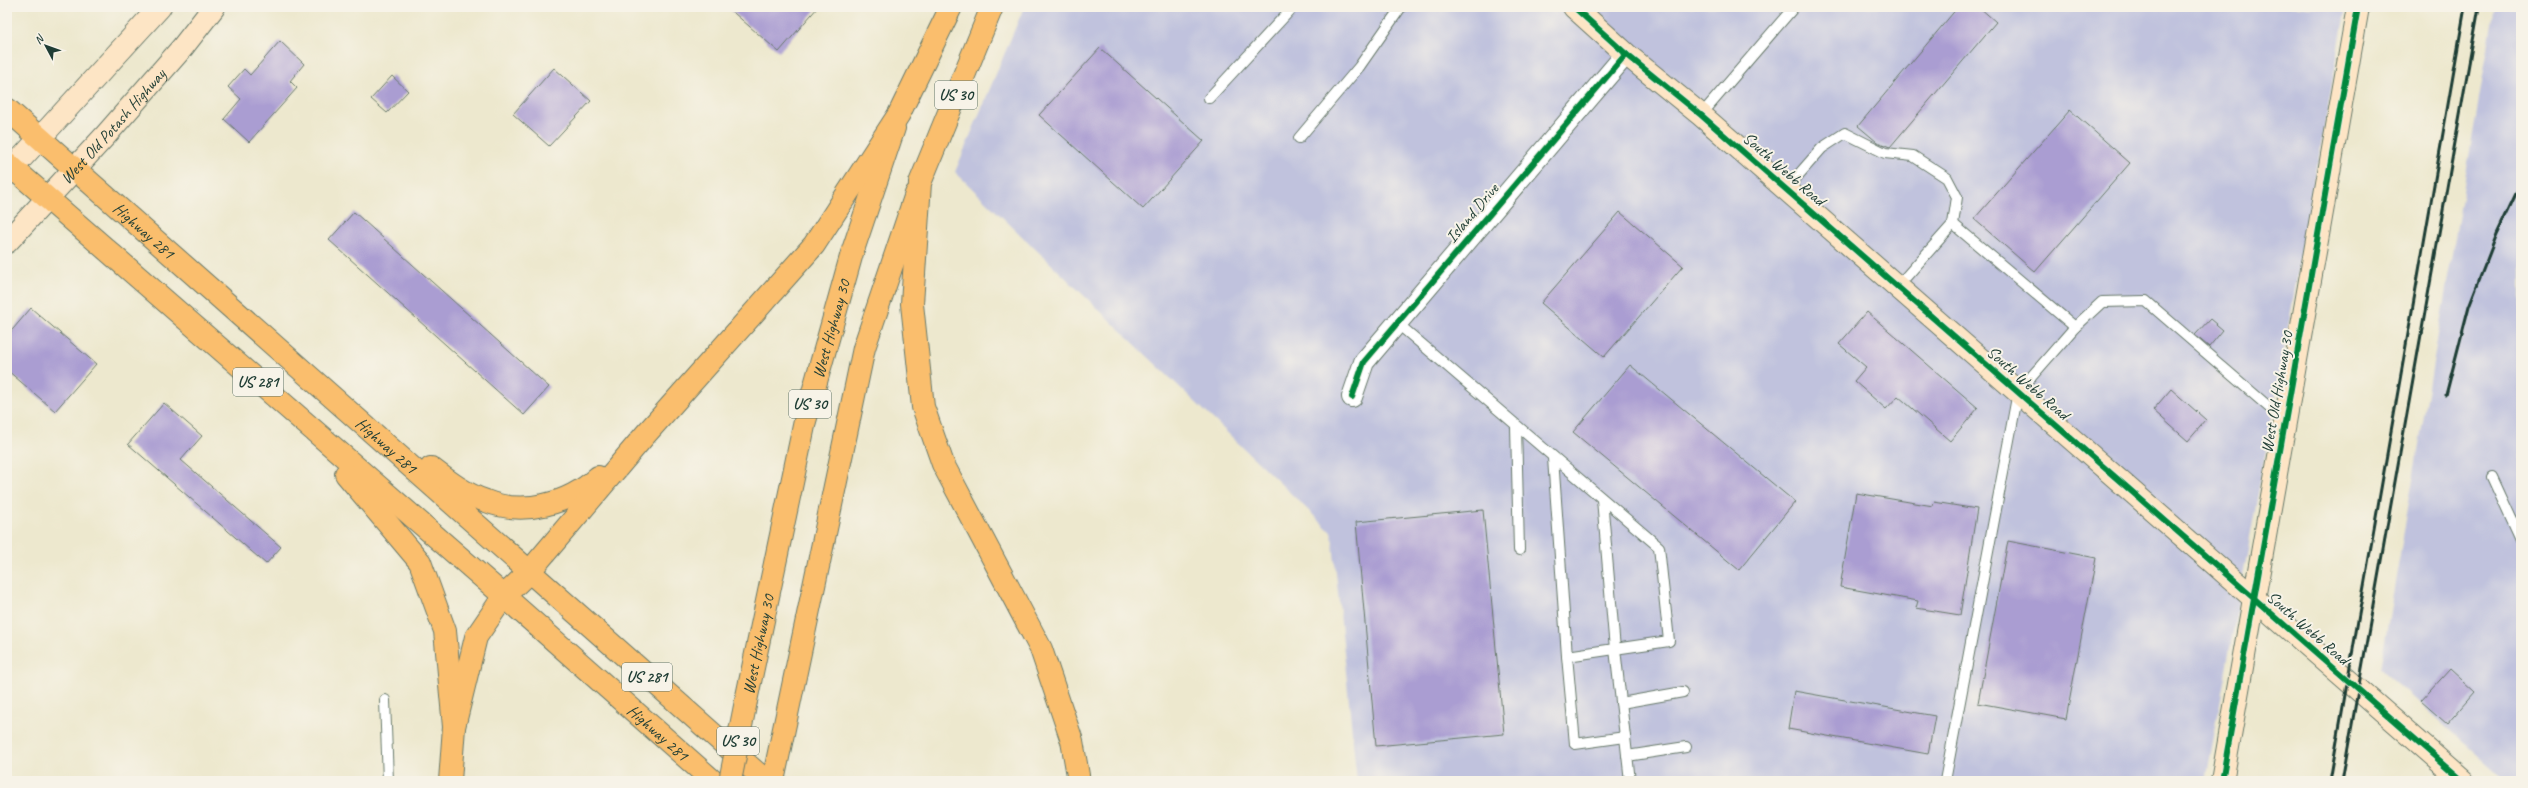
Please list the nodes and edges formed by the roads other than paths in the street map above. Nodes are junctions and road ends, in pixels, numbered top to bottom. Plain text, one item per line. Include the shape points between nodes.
1 (160, 7) edge
2 (214, 7) edge
3 (951, 7) edge
4 (992, 7) edge
5 (1293, 7) edge
6 (1401, 7) edge
7 (1574, 7) edge
8 (1794, 7) edge
9 (2358, 7) edge
10 (1626, 54) junction
11 (1209, 98) dead end
12 (7, 109) edge
13 (899, 114) junction
14 (1701, 115) junction
15 (41, 138) junction
16 (1299, 138) dead end
17 (74, 168) junction
18 (9, 169) edge
19 (920, 183) junction
20 (1786, 189) junction
21 (48, 197) junction
22 (1953, 224) junction
23 (7, 242) edge
24 (1897, 287) junction
25 (1397, 323) junction
26 (2075, 327) junction
27 (310, 378) junction
28 (2018, 392) junction
29 (1352, 397) dead end
30 (281, 402) junction
31 (2286, 421) junction
32 (1516, 426) junction
33 (645, 435) junction
34 (1553, 458) junction
35 (2492, 477) dead end
36 (1602, 499) junction
37 (2521, 540) edge
38 (1519, 550) dead end
39 (529, 572) junction
40 (504, 596) junction
41 (2255, 600) junction
42 (1615, 649) junction
43 (1567, 656) junction
44 (1684, 692) dead end
45 (385, 700) dead end
46 (1621, 703) junction
47 (454, 727) junction
48 (1625, 737) junction
49 (1686, 748) dead end
50 (1627, 756) junction
51 (388, 781) edge
52 (450, 781) edge
53 (713, 781) edge
54 (730, 781) edge
55 (766, 781) edge
56 (773, 781) edge
57 (1078, 781) edge
58 (1630, 781) edge
59 (1945, 781) edge
60 (2222, 781) edge
61 (2463, 781) edge

1 - 15 street
2 - 17 street, West Old Potash Highway via 182,48
3 - 13 main road, West Highway 30 / US 30
4 - 19 main road, US 30
5 - 11 lane
6 - 16 lane via 1359,66
7 - 10 street, South Webb Road
8 - 14 lane
9 - 31 street, West Old Highway 30
10 - 14 street, South Webb Road
10 - 25 street, Island Drive
12 - 15 main road, Highway 281 / US 281
13 - 33 main road via 814,245
13 - 54 main road, West Highway 30 / US 30, bridge via 852,253 805,421
14 - 20 street, South Webb Road
15 - 17 main road, Highway 281 / US 281
15 - 18 street
17 - 21 street, West Old Potash Highway
17 - 27 main road, Highway 281 / US 281
18 - 21 main road, Highway 281 / US 281
19 - 56 main road, US 30 via 864,348
19 - 57 main road via 912,304 923,407 943,464 1041,649 1072,741
20 - 22 lane via 1822,148 1845,133 1885,153 1913,156 1947,178 1957,196
20 - 24 street, South Webb Road
21 - 23 street, West Old Potash Highway
21 - 30 main road, Highway 281 / US 281
22 - 24 lane
22 - 26 lane
24 - 28 street, South Webb Road
25 - 29 street, Island Drive via 1364,362
25 - 32 lane
26 - 28 lane
26 - 31 lane via 2102,302 2146,301
27 - 33 main road via 456,487 487,502 509,507 563,501 589,486
27 - 39 main road, Highway 281 / US 281
28 - 41 street, South Webb Road
28 - 59 lane
30 - 40 main road, Highway 281 / US 281
30 - 47 main road via 373,504 420,562 445,631
31 - 41 street, West Old Highway 30
32 - 34 lane
32 - 38 lane
33 - 39 main road
34 - 36 lane
34 - 43 lane
35 - 37 lane
36 - 42 lane
36 - 42 lane via 1659,547 1669,642
39 - 40 main road
39 - 55 main road, Highway 281 / US 281
40 - 47 main road via 476,637
40 - 53 main road, Highway 281 / US 281
41 - 60 street, West Old Highway 30
41 - 61 street, South Webb Road
42 - 43 lane
42 - 46 lane
43 - 48 lane via 1575,744
44 - 46 lane
45 - 51 lane
46 - 48 lane
47 - 52 main road
48 - 50 lane
49 - 50 lane
50 - 58 lane

